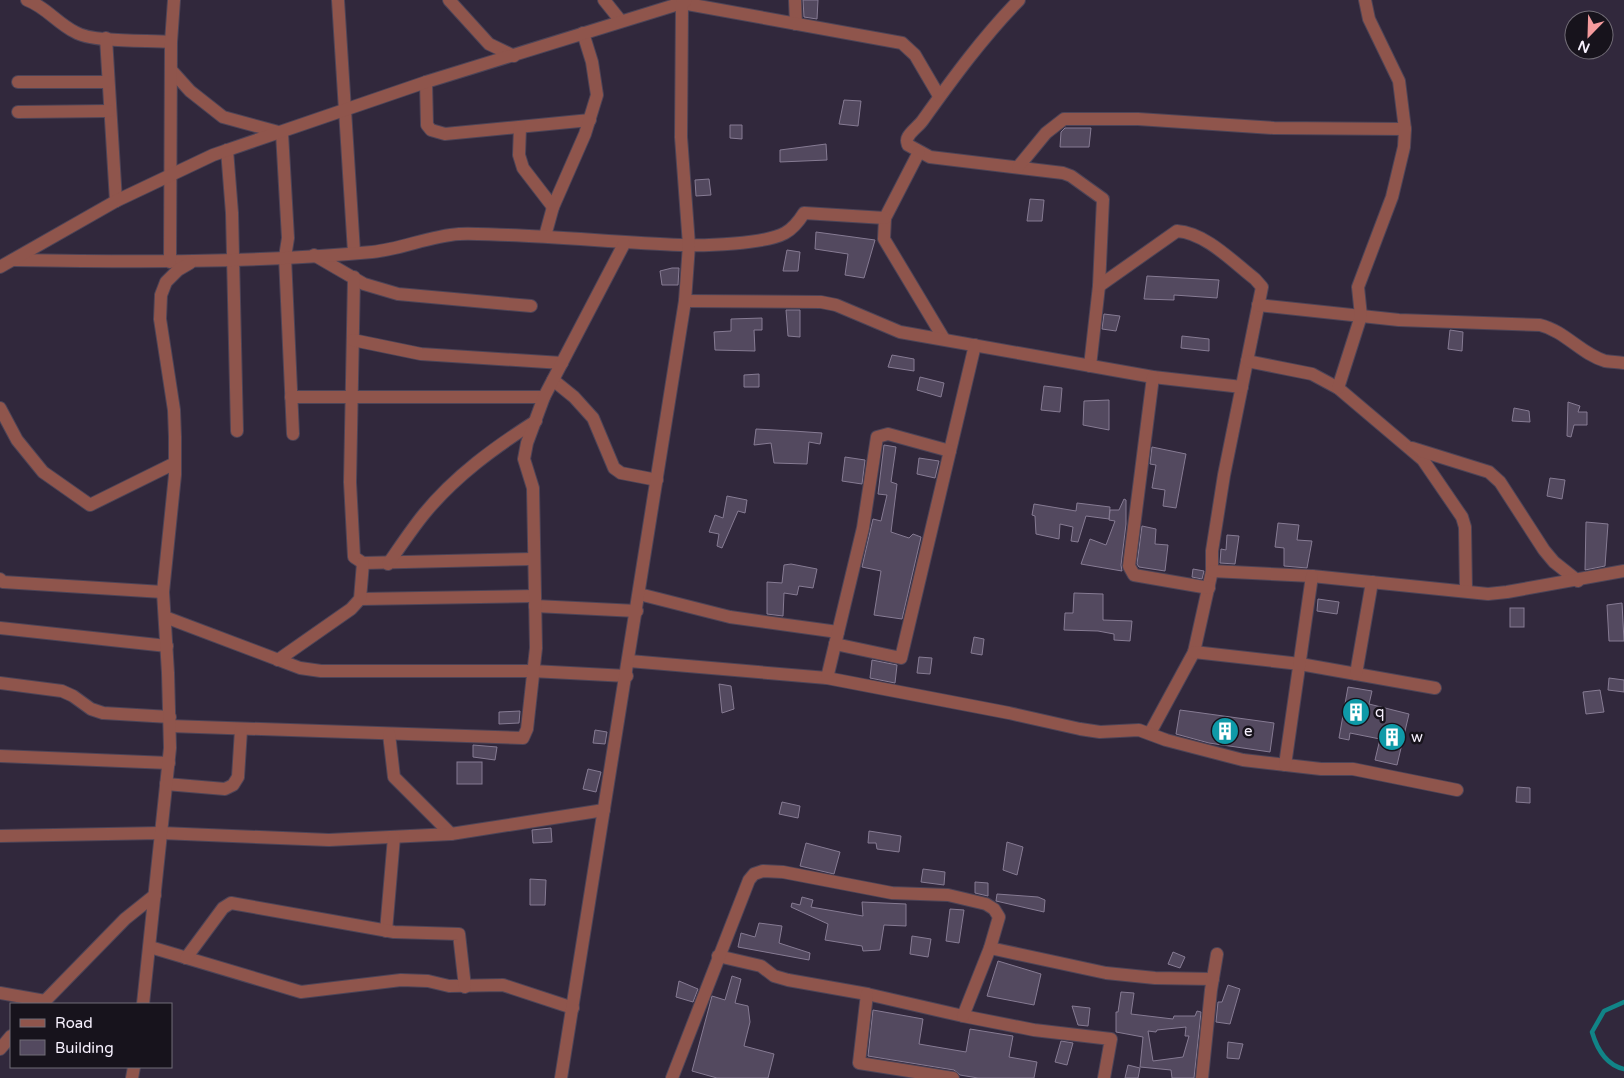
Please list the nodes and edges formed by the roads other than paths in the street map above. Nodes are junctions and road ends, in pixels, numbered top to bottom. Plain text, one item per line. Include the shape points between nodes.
1 (27, 0) edge
2 (174, 0) edge
3 (338, 0) edge
4 (449, 0) edge
5 (604, 0) edge
6 (795, 0) edge
7 (1019, 0) edge
8 (1365, 0) edge
9 (684, 2) edge
10 (620, 20) junction
11 (796, 24) junction
12 (582, 33) junction
13 (106, 38) junction
14 (171, 42) junction
15 (514, 56) junction
16 (172, 71) junction
17 (18, 82) dead end
18 (108, 82) junction
19 (426, 82) junction
20 (939, 96) junction
21 (109, 111) junction
22 (344, 111) junction
23 (18, 112) dead end
24 (590, 120) junction
25 (520, 127) junction
26 (1405, 129) junction
27 (282, 133) junction
28 (227, 150) junction
29 (919, 152) junction
30 (1018, 168) junction
31 (172, 175) junction
32 (116, 201) junction
33 (553, 207) junction
34 (885, 218) junction
35 (545, 236) junction
36 (624, 244) junction
37 (689, 245) junction
38 (354, 252) junction
39 (314, 255) junction
40 (285, 257) junction
41 (232, 259) junction
42 (13, 260) junction
43 (194, 261) junction
44 (170, 262) junction
45 (0, 267) edge
46 (354, 277) junction
47 (1099, 286) junction
48 (685, 301) junction
49 (1258, 305) junction
50 (531, 306) dead end
51 (1361, 316) junction
52 (352, 340) junction
53 (944, 340) junction
54 (975, 345) junction
55 (1247, 361) junction
56 (562, 362) junction
57 (1624, 363) edge
58 (1090, 366) junction
59 (1153, 377) junction
60 (553, 380) junction
61 (1242, 387) junction
62 (1338, 388) junction
63 (291, 397) junction
64 (350, 397) junction
65 (544, 397) junction
66 (0, 408) edge
67 (536, 421) junction
68 (237, 431) dead end
69 (293, 434) dead end
70 (1409, 446) junction
71 (950, 451) junction
72 (175, 463) junction
73 (657, 480) junction
74 (533, 559) junction
75 (363, 564) junction
76 (388, 564) junction
77 (1212, 571) junction
78 (1624, 572) edge
79 (1312, 576) junction
80 (0, 579) edge
81 (1578, 581) junction
82 (1372, 582) junction
83 (1209, 588) junction
84 (162, 592) junction
85 (1466, 592) junction
86 (640, 594) junction
87 (360, 599) junction
88 (535, 601) junction
89 (637, 611) junction
90 (164, 617) junction
91 (0, 628) edge
92 (837, 638) junction
93 (167, 646) junction
94 (1194, 652) junction
95 (278, 660) junction
96 (629, 661) junction
97 (1300, 664) junction
98 (532, 670) junction
99 (1356, 674) junction
100 (626, 676) junction
101 (827, 678) junction
102 (0, 683) edge
103 (1435, 688) dead end
104 (170, 722) junction
105 (241, 730) junction
106 (1150, 733) junction
107 (389, 734) junction
108 (0, 756) edge
109 (169, 763) junction
110 (1285, 765) junction
111 (166, 784) junction
112 (1457, 790) dead end
113 (604, 810) junction
114 (161, 833) junction
115 (451, 834) junction
116 (0, 836) edge
117 (394, 837) junction
118 (155, 895) junction
119 (386, 931) junction
120 (150, 947) junction
121 (990, 948) junction
122 (1217, 954) dead end
123 (718, 956) junction
124 (186, 958) junction
125 (1213, 979) junction
126 (465, 986) junction
127 (0, 993) edge
128 (867, 994) junction
129 (44, 1003) edge
130 (143, 1003) edge
131 (573, 1012) junction
132 (963, 1016) junction
133 (10, 1037) edge
134 (0, 1049) edge
135 (561, 1078) edge
136 (672, 1078) edge
137 (953, 1078) edge
138 (1104, 1078) edge
139 (1202, 1078) edge

1 - 13 street via 50,12 75,33
2 - 14 street
3 - 22 street
4 - 15 street via 489,44
5 - 10 street
6 - 11 street
7 - 20 street via 997,22
8 - 26 street via 1369,18 1398,81
9 - 10 street
9 - 11 street
9 - 37 street via 681,137
10 - 12 street
11 - 20 street via 902,43 915,55
12 - 15 street
12 - 24 street via 592,62 597,95
13 - 14 street
13 - 18 street
14 - 16 street
15 - 19 street
16 - 27 street via 190,91 223,117
16 - 31 street
17 - 18 street
18 - 21 street
19 - 22 street
19 - 25 street via 426,125 431,130 445,134
20 - 29 street via 907,138 908,145
21 - 23 street
21 - 32 street
22 - 27 street
22 - 38 street
24 - 25 street
24 - 33 street
25 - 33 street via 519,155 523,168
26 - 30 street via 1274,128 1138,118 1064,119 1046,133
26 - 51 street via 1392,197 1358,287
27 - 28 street
27 - 40 street via 288,238
28 - 31 street
28 - 41 street
29 - 30 street
29 - 34 street
30 - 47 street via 1071,176 1104,199
31 - 32 street
31 - 44 street
32 - 42 street
33 - 35 street
34 - 37 street via 804,213 797,224 784,234 755,240
34 - 53 street via 884,239
35 - 36 street
35 - 38 street via 460,234 430,237 374,252
36 - 37 street
36 - 56 street
37 - 48 street
38 - 39 street
39 - 40 street
39 - 46 street
40 - 41 street
40 - 63 street
41 - 43 street
41 - 68 street
42 - 44 street
42 - 45 street
43 - 44 street
43 - 72 street via 166,282 161,295 160,319 174,410
46 - 50 street via 364,284 398,294
46 - 52 street
47 - 49 street via 1177,231 1187,232 1202,239 1260,283
47 - 58 street
48 - 53 street via 821,302 836,305 900,332
48 - 73 street
49 - 51 street
49 - 55 street
51 - 57 street via 1540,326 1560,333 1596,357
51 - 62 street
52 - 56 street via 421,354
52 - 64 street
53 - 54 street
54 - 58 street
54 - 71 street
55 - 61 street
55 - 62 street via 1312,374
56 - 60 street
58 - 59 street
59 - 61 street
59 - 83 street via 1128,566 1134,575
60 - 65 street
60 - 73 street via 592,418 614,468 621,473
61 - 77 street via 1222,484
62 - 70 street
63 - 64 street
63 - 69 street
64 - 65 street
64 - 75 street via 354,557
65 - 67 street
66 - 72 street via 17,440 43,472 90,506
67 - 74 street via 524,459 533,488
67 - 76 street via 496,446 462,476 425,513
70 - 81 street via 1488,472 1500,482 1544,550
70 - 85 street via 1423,460 1462,517
71 - 92 street via 901,658
71 - 92 street via 888,434 877,437 863,528
72 - 84 street
73 - 86 street
74 - 76 street
74 - 88 street
75 - 76 street
75 - 87 street
77 - 79 street
77 - 83 street
78 - 81 street
79 - 82 street
79 - 97 street
80 - 84 street via 3,582
81 - 85 street via 1488,594
82 - 85 street
82 - 99 street
83 - 94 street
84 - 90 street
86 - 89 street
86 - 92 street via 730,617
87 - 88 street
87 - 95 street via 351,610
88 - 89 street
88 - 98 street via 536,648
89 - 96 street
90 - 93 street
90 - 95 street
91 - 93 street
92 - 101 street
93 - 104 street
94 - 97 street
94 - 106 street
95 - 98 street via 321,671
96 - 100 street
96 - 101 street
97 - 99 street
97 - 110 street
98 - 100 street
98 - 107 street via 527,729 523,738
99 - 103 street
100 - 113 street
101 - 106 street via 1080,729
102 - 104 street via 62,692 103,713
104 - 105 street
104 - 109 street
105 - 107 street
105 - 111 street via 238,777 233,785 225,789
106 - 110 street via 1222,755
107 - 115 street via 394,777
108 - 109 street
109 - 111 street
110 - 112 street via 1354,769
111 - 114 street
113 - 115 street
113 - 131 street
114 - 116 street
114 - 117 street via 329,840
114 - 118 street
115 - 117 street
117 - 119 street
118 - 120 street
118 - 129 street via 125,919
119 - 124 street via 231,903 223,908
119 - 126 street via 458,934
120 - 124 street
120 - 130 street
121 - 123 street via 999,917 986,904 948,895 892,893 762,871 749,880
121 - 125 street via 1106,973
121 - 132 street
122 - 125 street
123 - 128 street via 761,966 774,976 788,980
123 - 136 street
124 - 126 street via 301,992 401,980 428,980 449,986
125 - 139 street
126 - 131 street via 502,985
127 - 129 street
128 - 132 street
128 - 137 street via 858,1063
131 - 135 street
132 - 138 street via 1034,1030 1111,1039
133 - 134 street

